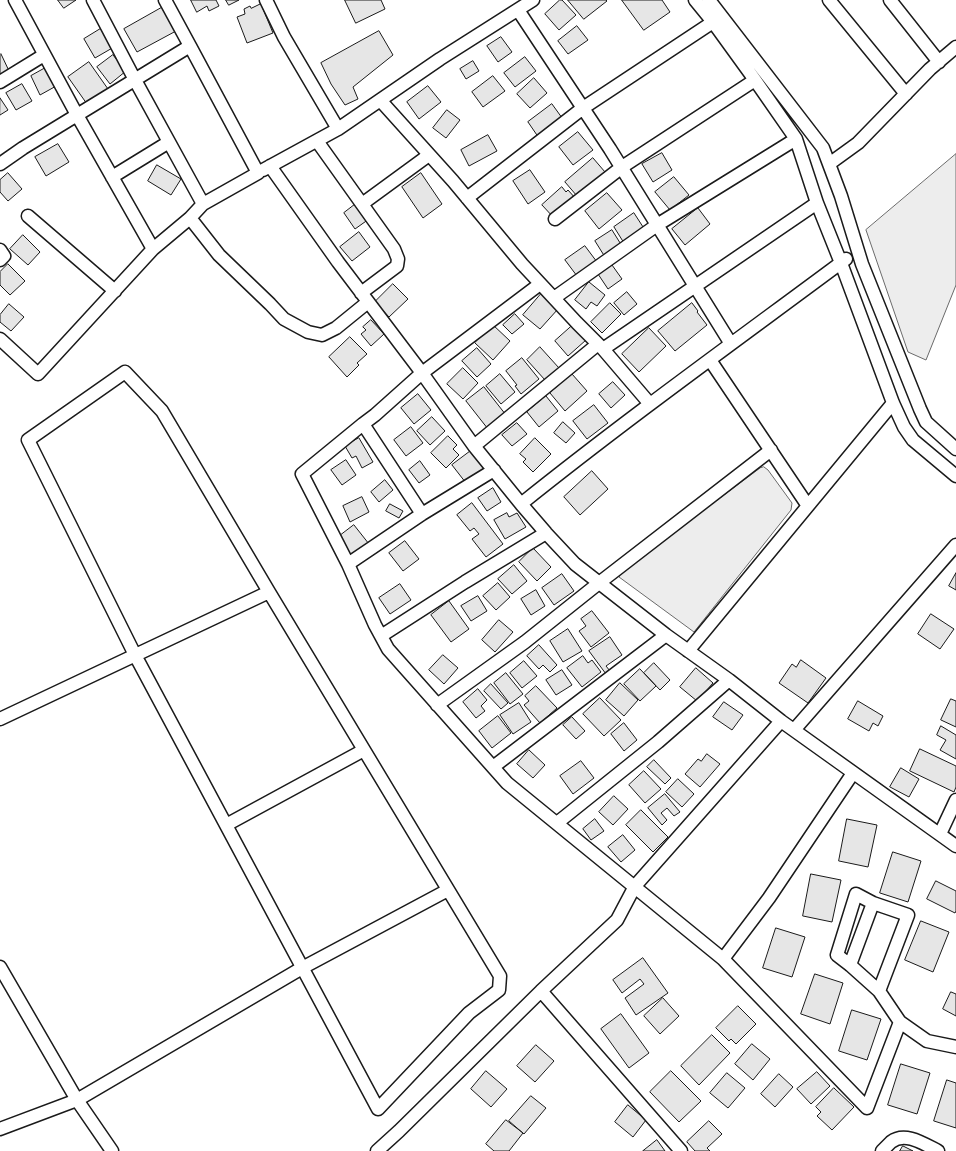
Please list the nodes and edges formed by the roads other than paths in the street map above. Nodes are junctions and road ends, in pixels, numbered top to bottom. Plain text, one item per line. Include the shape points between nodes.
1 (16, 0) edge
2 (94, 0) edge
3 (165, 0) edge
4 (266, 0) edge
5 (533, 0) edge
6 (695, 0) edge
7 (709, 0) edge
8 (829, 0) edge
9 (890, 0) edge
10 (518, 10) junction
11 (713, 22) junction
12 (190, 46) junction
13 (956, 47) edge
14 (44, 54) junction
15 (938, 62) junction
16 (135, 80) junction
17 (755, 80) junction
18 (0, 82) edge
19 (906, 94) junction
20 (380, 100) junction
21 (584, 108) junction
22 (77, 116) junction
23 (338, 129) junction
24 (317, 140) junction
25 (796, 140) junction
26 (169, 142) junction
27 (429, 155) junction
28 (0, 164) edge
29 (829, 164) junction
30 (622, 167) junction
31 (264, 170) junction
32 (112, 177) junction
33 (467, 198) junction
34 (817, 203) junction
35 (204, 204) junction
36 (362, 204) junction
37 (28, 216) dead end
38 (190, 218) junction
39 (555, 220) dead end
40 (657, 225) junction
41 (153, 249) junction
42 (0, 250) edge
43 (858, 251) junction
44 (0, 260) edge
45 (842, 263) junction
46 (540, 284) junction
47 (696, 287) junction
48 (115, 291) junction
49 (365, 298) junction
50 (554, 298) junction
51 (0, 339) edge
52 (731, 344) junction
53 (601, 347) junction
54 (710, 360) junction
55 (422, 373) junction
56 (893, 403) junction
57 (650, 404) junction
58 (363, 424) junction
59 (474, 446) junction
60 (956, 449) edge
61 (771, 450) junction
62 (494, 470) junction
63 (956, 476) edge
64 (521, 504) junction
65 (808, 506) junction
66 (422, 514) junction
67 (546, 533) junction
68 (956, 545) edge
69 (348, 564) junction
70 (599, 583) junction
71 (269, 592) junction
72 (666, 635) junction
73 (381, 636) junction
74 (688, 651) junction
75 (135, 655) junction
76 (729, 680) junction
77 (437, 705) junction
78 (0, 719) edge
79 (781, 721) junction
80 (794, 730) junction
81 (364, 750) junction
82 (493, 767) junction
83 (853, 773) junction
84 (956, 800) edge
85 (557, 823) junction
86 (226, 825) junction
87 (940, 834) junction
88 (956, 846) edge
89 (635, 886) junction
90 (448, 890) junction
91 (873, 903) junction
92 (724, 959) junction
93 (850, 965) junction
94 (0, 967) edge
95 (302, 968) junction
96 (541, 991) junction
97 (879, 991) junction
98 (900, 1022) junction
99 (956, 1047) edge
100 (77, 1100) junction
101 (0, 1129) edge
102 (935, 1150) edge
103 (112, 1151) edge
104 (377, 1151) edge
105 (681, 1151) edge
106 (882, 1151) edge

1 - 14 street
2 - 16 street
3 - 12 street
4 - 23 street
5 - 10 street
6 - 11 street
7 - 29 street via 823,148
8 - 19 street
9 - 15 street
10 - 20 street
10 - 21 street
11 - 17 street
11 - 21 street
12 - 16 street
12 - 31 street
13 - 15 street
14 - 18 street
14 - 22 street
15 - 19 street
16 - 22 street
16 - 26 street
17 - 25 street
17 - 30 street
19 - 29 street via 858,144
20 - 23 street
20 - 27 street
21 - 30 street
21 - 33 street
22 - 28 street
22 - 32 street
23 - 24 street
24 - 31 street
24 - 36 street
25 - 34 street
25 - 40 street
26 - 32 street
26 - 35 street
27 - 33 street
27 - 36 street
29 - 43 street
30 - 39 street
30 - 40 street
31 - 35 street
31 - 49 street
32 - 41 street
33 - 46 street
34 - 45 street
34 - 47 street
35 - 38 street
36 - 49 street via 398,259 397,266
37 - 48 street
38 - 41 street
38 - 49 street via 219,255 284,319 299,328 322,335 336,328
40 - 47 street
40 - 50 street
41 - 48 street
42 - 44 street via 4,256
43 - 45 street
43 - 60 street via 926,422
45 - 52 street
45 - 56 street
46 - 50 street
46 - 55 street
47 - 52 street
47 - 53 street
48 - 51 street via 38,374
49 - 55 street
50 - 53 street
52 - 54 street
53 - 57 street
53 - 59 street
54 - 57 street
54 - 61 street
55 - 58 street
55 - 59 street
56 - 63 street via 913,440
56 - 65 street
57 - 64 street
58 - 66 street
58 - 69 street via 302,474
59 - 62 street
61 - 65 street
61 - 70 street
62 - 64 street
62 - 66 street
64 - 67 street
65 - 74 street
66 - 69 street
67 - 70 street via 575,564
67 - 73 street
68 - 80 street
69 - 73 street
70 - 72 street
70 - 77 street via 525,642
71 - 75 street
71 - 75 street via 162,411 125,372 28,440
71 - 81 street
72 - 74 street
72 - 82 street
73 - 77 street via 388,649
74 - 76 street
75 - 78 street
75 - 86 street
76 - 79 street
76 - 85 street
77 - 82 street
79 - 80 street
79 - 89 street
80 - 83 street
81 - 86 street
81 - 90 street
82 - 85 street via 507,783
83 - 87 street
83 - 92 street
84 - 87 street
85 - 89 street
86 - 95 street
87 - 88 street
89 - 92 street
89 - 96 street via 617,920
90 - 95 street
90 - 95 street via 500,976 498,990 469,1013 378,1109
91 - 93 street
91 - 93 street via 856,894 837,955
91 - 97 street via 908,915
92 - 98 street via 866,1108
93 - 97 street
94 - 100 street
95 - 100 street
96 - 104 street
96 - 105 street
97 - 98 street
98 - 99 street via 926,1041
100 - 101 street
100 - 103 street
102 - 106 street via 905,1137 892,1141

